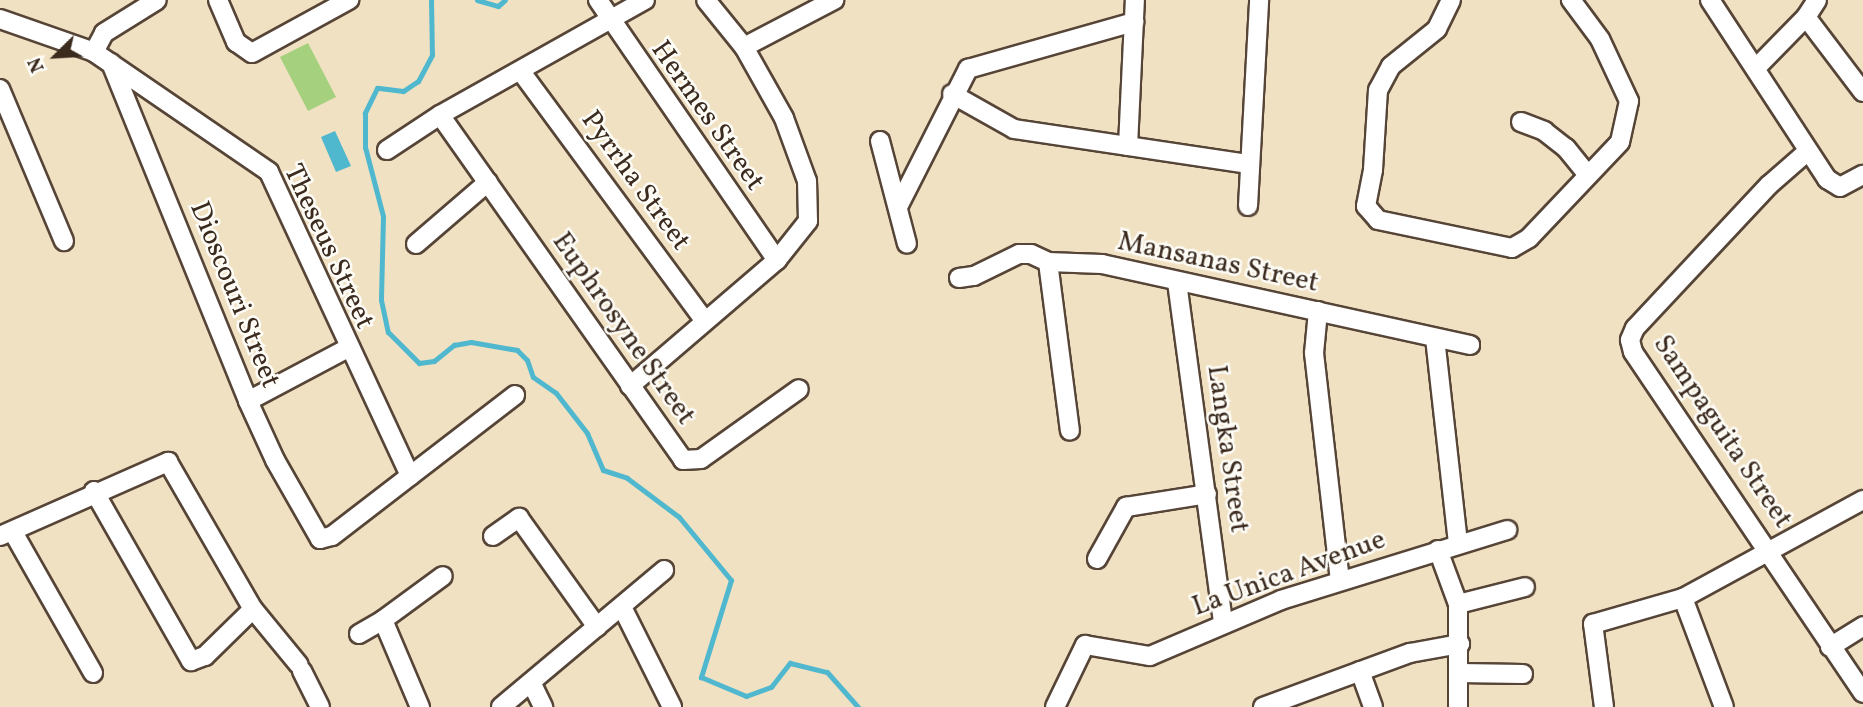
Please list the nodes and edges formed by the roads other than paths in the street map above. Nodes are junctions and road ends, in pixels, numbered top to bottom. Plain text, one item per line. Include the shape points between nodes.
1 (157, 0) edge
2 (218, 0) edge
3 (349, 0) edge
4 (598, 0) edge
5 (645, 0) edge
6 (706, 0) edge
7 (834, 0) edge
8 (1135, 0) edge
9 (1259, 0) edge
10 (1451, 0) edge
11 (1571, 0) edge
12 (1710, 0) edge
13 (1817, 0) edge
14 (1806, 17) junction
15 (0, 19) edge
16 (1134, 22) junction
17 (610, 23) junction
18 (744, 47) junction
19 (94, 52) junction
20 (111, 63) junction
21 (1756, 68) junction
22 (522, 72) junction
23 (0, 89) edge
24 (1863, 92) edge
25 (951, 94) junction
26 (440, 115) junction
27 (1521, 122) dead end
28 (880, 141) dead end
29 (1128, 146) junction
30 (387, 150) dead end
31 (1808, 151) junction
32 (1248, 164) junction
33 (1587, 174) junction
34 (1863, 175) edge
35 (488, 182) junction
36 (899, 205) junction
37 (1248, 206) dead end
38 (64, 241) dead end
39 (416, 244) dead end
40 (907, 244) dead end
41 (777, 260) junction
42 (1048, 262) junction
43 (959, 278) dead end
44 (1177, 282) junction
45 (1318, 311) junction
46 (705, 321) junction
47 (1435, 338) junction
48 (1470, 345) dead end
49 (348, 348) junction
50 (630, 386) junction
51 (799, 389) dead end
52 (515, 395) dead end
53 (248, 401) junction
54 (1070, 431) dead end
55 (410, 476) junction
56 (94, 491) junction
57 (1207, 494) junction
58 (1863, 500) edge
59 (1507, 530) dead end
60 (7, 534) edge
61 (493, 536) dead end
62 (1458, 544) junction
63 (1438, 550) junction
64 (1770, 552) junction
65 (1097, 559) dead end
66 (664, 570) dead end
67 (443, 576) dead end
68 (1340, 580) junction
69 (1525, 587) dead end
70 (1683, 598) junction
71 (1458, 604) junction
72 (622, 607) junction
73 (253, 609) junction
74 (383, 620) junction
75 (1223, 624) junction
76 (1863, 626) edge
77 (597, 627) junction
78 (359, 634) dead end
79 (1460, 644) junction
80 (1830, 647) junction
81 (1360, 671) junction
82 (93, 673) dead end
83 (1459, 673) junction
84 (1524, 674) dead end
85 (531, 682) junction
86 (1863, 693) edge
87 (1272, 706) edge
88 (320, 707) edge
89 (420, 707) edge
90 (501, 707) edge
91 (543, 707) edge
92 (672, 707) edge
93 (1055, 707) edge
94 (1373, 707) edge
95 (1458, 707) edge
96 (1604, 707) edge
97 (1724, 707) edge

1 - 19 street via 104,33
2 - 3 street via 236,42 251,53
4 - 17 street, Hermes Street
5 - 17 street
6 - 18 street
7 - 18 street
8 - 16 street
9 - 32 street
10 - 33 street via 1437,29 1391,66 1378,90 1366,206 1371,214 1378,220 1512,248 1529,238
11 - 33 street via 1600,39 1629,101 1620,142
12 - 21 street
13 - 14 street
14 - 21 street
14 - 24 street
15 - 19 street, Theseus Street
16 - 25 street via 968,69
16 - 29 street
17 - 22 street
17 - 41 street, Hermes Street
18 - 41 street via 807,181 808,221
19 - 20 street, Theseus Street
20 - 49 street, Theseus Street via 269,172
20 - 53 street, Dioscouri Street
21 - 31 street
22 - 26 street
22 - 46 street, Pyrrha Street
23 - 38 street
25 - 29 street via 1014,129
25 - 36 street
26 - 30 street
26 - 35 street, Euphrosyne Street
27 - 33 street via 1544,131 1566,148
28 - 36 street
29 - 32 street
31 - 34 street via 1827,179 1840,187
31 - 64 street, Sampaguita Street via 1769,185 1635,328 1630,340 1633,352
32 - 37 street
35 - 39 street
35 - 50 street, Euphrosyne Street
36 - 40 street
41 - 46 street
42 - 43 street, Mansanas Street via 1018,254 974,276
42 - 44 street, Mansanas Street via 1102,264
42 - 54 street
44 - 45 street, Mansanas Street
44 - 57 street, Langka Street
45 - 47 street, Mansanas Street
45 - 68 street via 1314,353
46 - 50 street
47 - 48 street, Mansanas Street
47 - 62 street
49 - 53 street
49 - 55 street, Theseus Street
50 - 51 street, Euphrosyne Street via 683,460 692,462
52 - 55 street
53 - 55 street, Dioscouri Street via 275,460 322,540
56 - 60 street
56 - 73 street via 169,463
56 - 73 street via 191,662 205,656
57 - 65 street via 1126,507
57 - 75 street, Langka Street
58 - 64 street
59 - 62 street, La Unica Avenue
60 - 82 street
61 - 77 street via 519,518
62 - 63 street, La Unica Avenue
63 - 68 street, La Unica Avenue
63 - 71 street
64 - 70 street
64 - 80 street, Sampaguita Street
66 - 72 street
67 - 74 street
68 - 75 street, La Unica Avenue
69 - 71 street
70 - 96 street via 1593,624
70 - 97 street
71 - 79 street
72 - 77 street
72 - 92 street
73 - 88 street via 300,668
74 - 78 street
74 - 89 street
75 - 93 street, La Unica Avenue via 1150,656 1089,643 1082,648
76 - 80 street
77 - 85 street
79 - 81 street via 1410,653
79 - 83 street
80 - 86 street, Sampaguita Street
81 - 87 street
81 - 94 street
83 - 84 street
83 - 95 street
85 - 90 street
85 - 91 street

